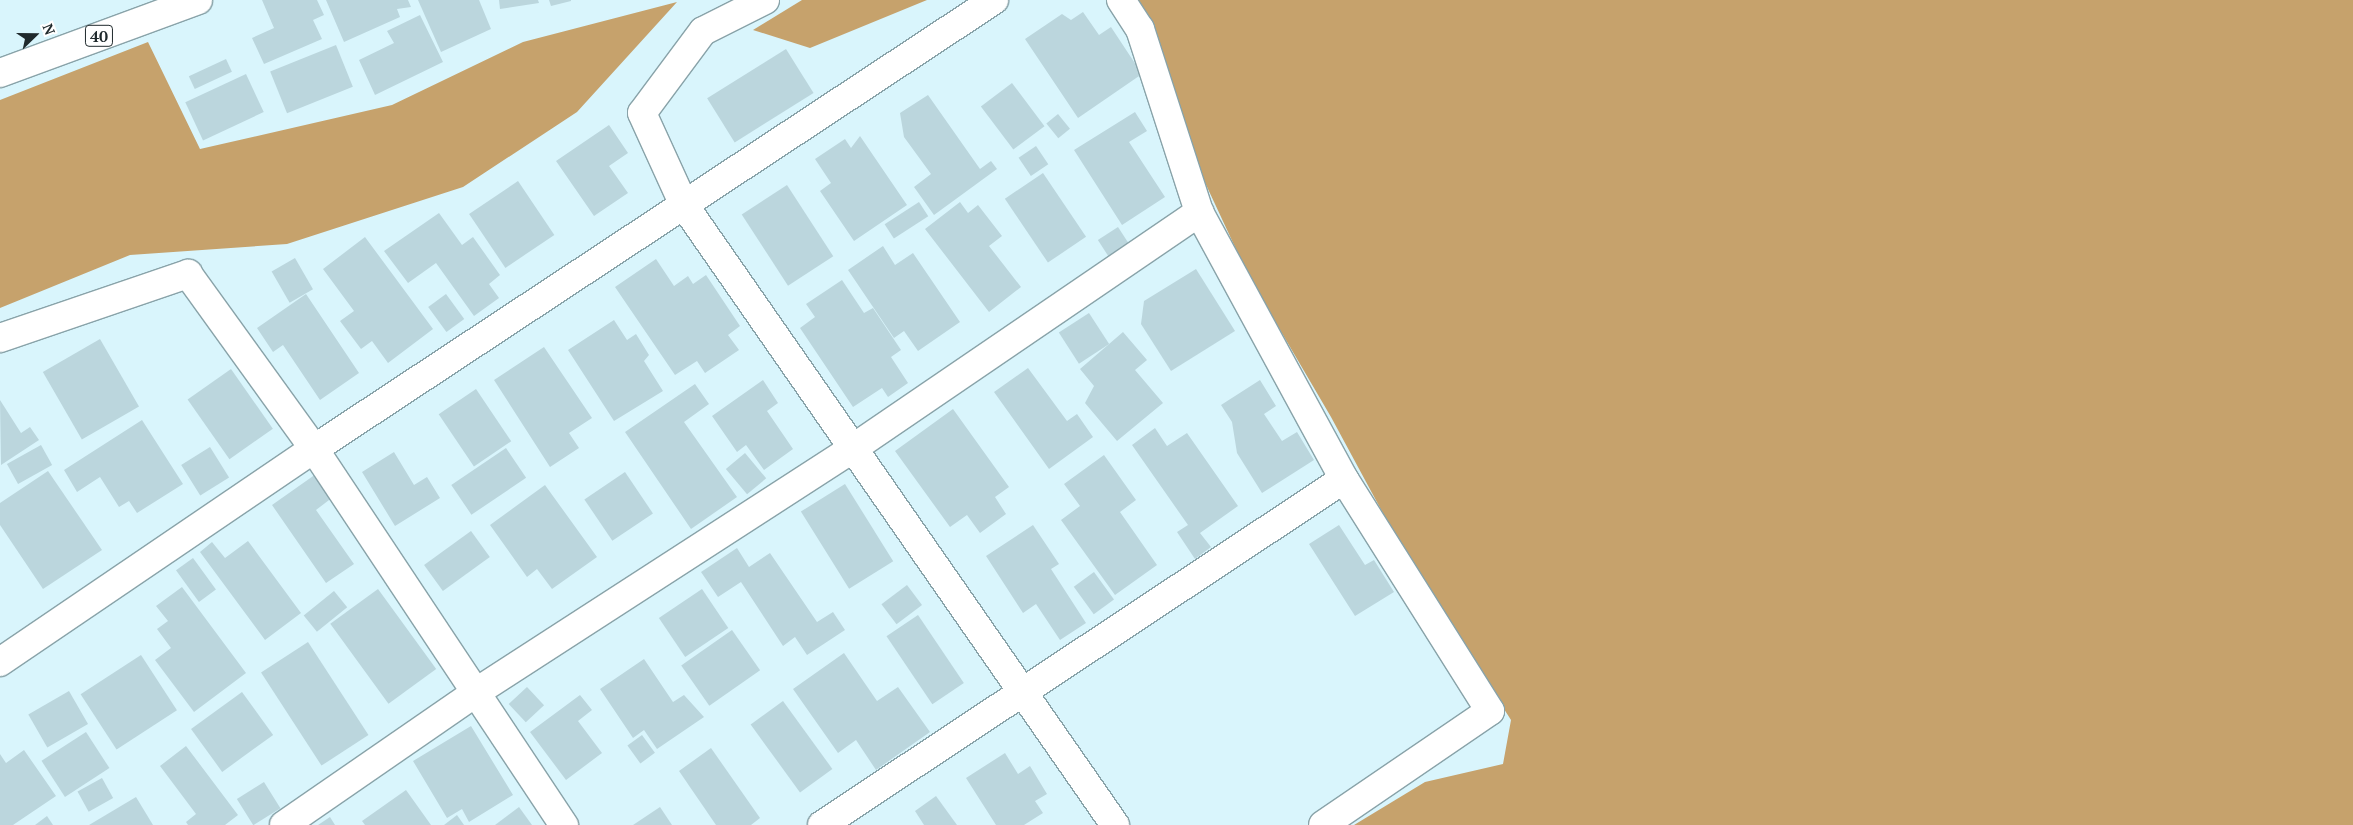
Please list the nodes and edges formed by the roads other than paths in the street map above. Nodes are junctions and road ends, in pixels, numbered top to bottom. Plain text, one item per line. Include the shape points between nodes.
1 (198, 0) edge
2 (764, 0) edge
3 (994, 0) edge
4 (1121, 0) edge
5 (0, 73) edge
6 (684, 205) junction
7 (1199, 212) junction
8 (0, 338) edge
9 (854, 446) junction
10 (314, 449) junction
11 (1344, 479) junction
12 (0, 662) edge
13 (1023, 691) junction
14 (475, 693) junction
15 (284, 825) edge
16 (564, 825) edge
17 (822, 825) edge
18 (1115, 825) edge
19 (1323, 825) edge

1 - 5 street, 40
2 - 6 street via 703,31 642,113
3 - 6 street
4 - 7 street via 1140,29
6 - 9 street
6 - 10 street
7 - 9 street
7 - 11 street
8 - 10 street via 188,274
9 - 13 street
9 - 14 street
10 - 12 street
10 - 14 street
11 - 13 street
11 - 19 street via 1490,711
13 - 17 street
13 - 18 street
14 - 15 street
14 - 16 street

